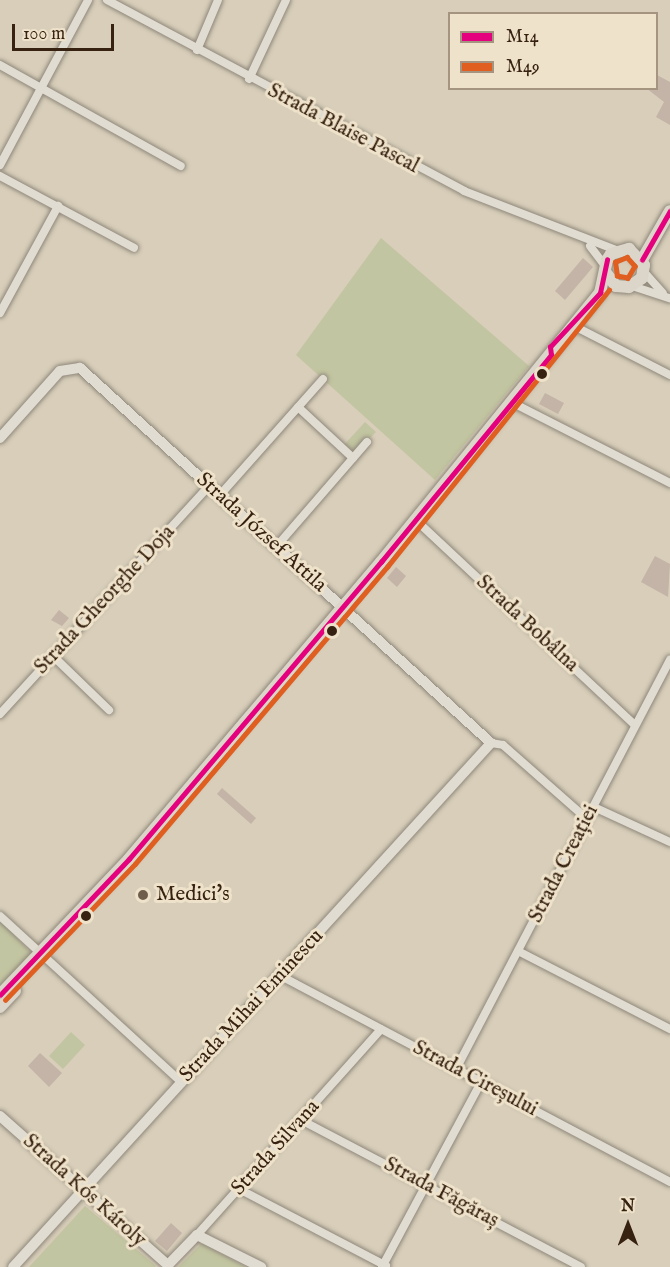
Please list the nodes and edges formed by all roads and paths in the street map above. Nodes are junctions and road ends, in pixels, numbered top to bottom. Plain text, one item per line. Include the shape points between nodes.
1 (88, 0) edge
2 (107, 0) edge
3 (218, 0) edge
4 (286, 0) edge
5 (197, 50) junction
6 (0, 65) edge
7 (249, 79) junction
8 (41, 88) junction
9 (0, 165) edge
10 (181, 166) dead end
11 (0, 176) edge
12 (58, 206) junction
13 (670, 211) edge
14 (660, 224) junction
15 (587, 243) junction
16 (134, 248) dead end
17 (623, 250) junction
18 (643, 266) junction
19 (605, 269) junction
20 (627, 287) junction
21 (667, 296) edge
22 (0, 312) edge
23 (580, 329) junction
24 (670, 375) edge
25 (323, 379) dead end
26 (517, 405) junction
27 (298, 407) junction
28 (0, 438) edge
29 (368, 442) dead end
30 (353, 458) junction
31 (670, 483) edge
32 (210, 486) junction
33 (220, 495) junction
34 (420, 524) junction
35 (276, 547) junction
36 (345, 609) junction
37 (53, 656) junction
38 (670, 659) edge
39 (109, 710) dead end
40 (0, 714) edge
41 (635, 725) junction
42 (491, 743) junction
43 (594, 807) junction
44 (587, 819) junction
45 (670, 843) edge
46 (0, 916) edge
47 (518, 951) junction
48 (43, 955) junction
49 (281, 976) junction
50 (0, 995) edge
51 (0, 1007) edge
52 (381, 1029) junction
53 (670, 1029) edge
54 (456, 1069) junction
55 (481, 1082) junction
56 (182, 1083) junction
57 (0, 1116) edge
58 (301, 1119) junction
59 (670, 1182) edge
60 (427, 1186) junction
61 (239, 1189) junction
62 (81, 1192) junction
63 (197, 1235) junction
64 (163, 1264) edge
65 (385, 1266) edge
66 (13, 1267) edge
67 (261, 1267) edge
68 (582, 1267) edge

1 - 8 street
2 - 5 street, Strada Blaise Pascal
3 - 5 street
4 - 7 street
5 - 7 street, Strada Blaise Pascal
6 - 8 street
7 - 15 street, Strada Blaise Pascal via 464,191
8 - 9 street
8 - 10 street
11 - 12 street
12 - 16 street
12 - 22 street
13 - 14 main road
14 - 17 main road
14 - 18 main road
15 - 17 street, Strada Blaise Pascal
15 - 19 street, Strada Blaise Pascal
17 - 18 main road
17 - 19 main road
18 - 20 main road
18 - 21 street
19 - 20 main road
19 - 36 main road via 601,291 581,319
20 - 21 street
20 - 23 main road via 608,295
23 - 24 street
23 - 26 main road
25 - 27 street
26 - 31 street
26 - 34 main road
27 - 30 street
27 - 33 street
28 - 32 street, Strada József Attila via 69,365 80,368
29 - 30 street
30 - 35 street
32 - 33 street, Strada József Attila
32 - 37 street, Strada Gheorghe Doja
33 - 35 street, Strada József Attila
34 - 36 main road
34 - 41 street, Strada Bobâlna
35 - 36 street, Strada József Attila
36 - 42 street, Strada József Attila
36 - 48 main road via 134,862
37 - 39 street
37 - 40 street, Strada Gheorghe Doja
38 - 41 street, Strada Creației
41 - 43 street, Strada Creației
42 - 44 street, Strada József Attila via 503,745
42 - 49 street, Strada Mihai Eminescu
43 - 44 street, Strada Creației
43 - 45 street
44 - 47 street, Strada Creației
46 - 48 street
47 - 53 street
47 - 54 street, Strada Creației
48 - 50 main road
48 - 51 main road
48 - 56 street
49 - 52 street, Strada Cireșului
49 - 56 street, Strada Mihai Eminescu
52 - 54 street, Strada Cireșului
52 - 58 street, Strada Silvana
54 - 55 street, Strada Cireșului
55 - 59 street, Strada Cireșului
55 - 60 street
56 - 62 street, Strada Mihai Eminescu
57 - 62 street, Strada Kós Károly
58 - 60 street, Strada Făgăraș
58 - 61 street, Strada Silvana
60 - 65 street
60 - 68 street, Strada Făgăraș
61 - 63 street, Strada Silvana
61 - 65 street
62 - 64 street, Strada Kós Károly
62 - 66 street, Strada Mihai Eminescu
63 - 64 street, Strada Silvana
63 - 67 street

